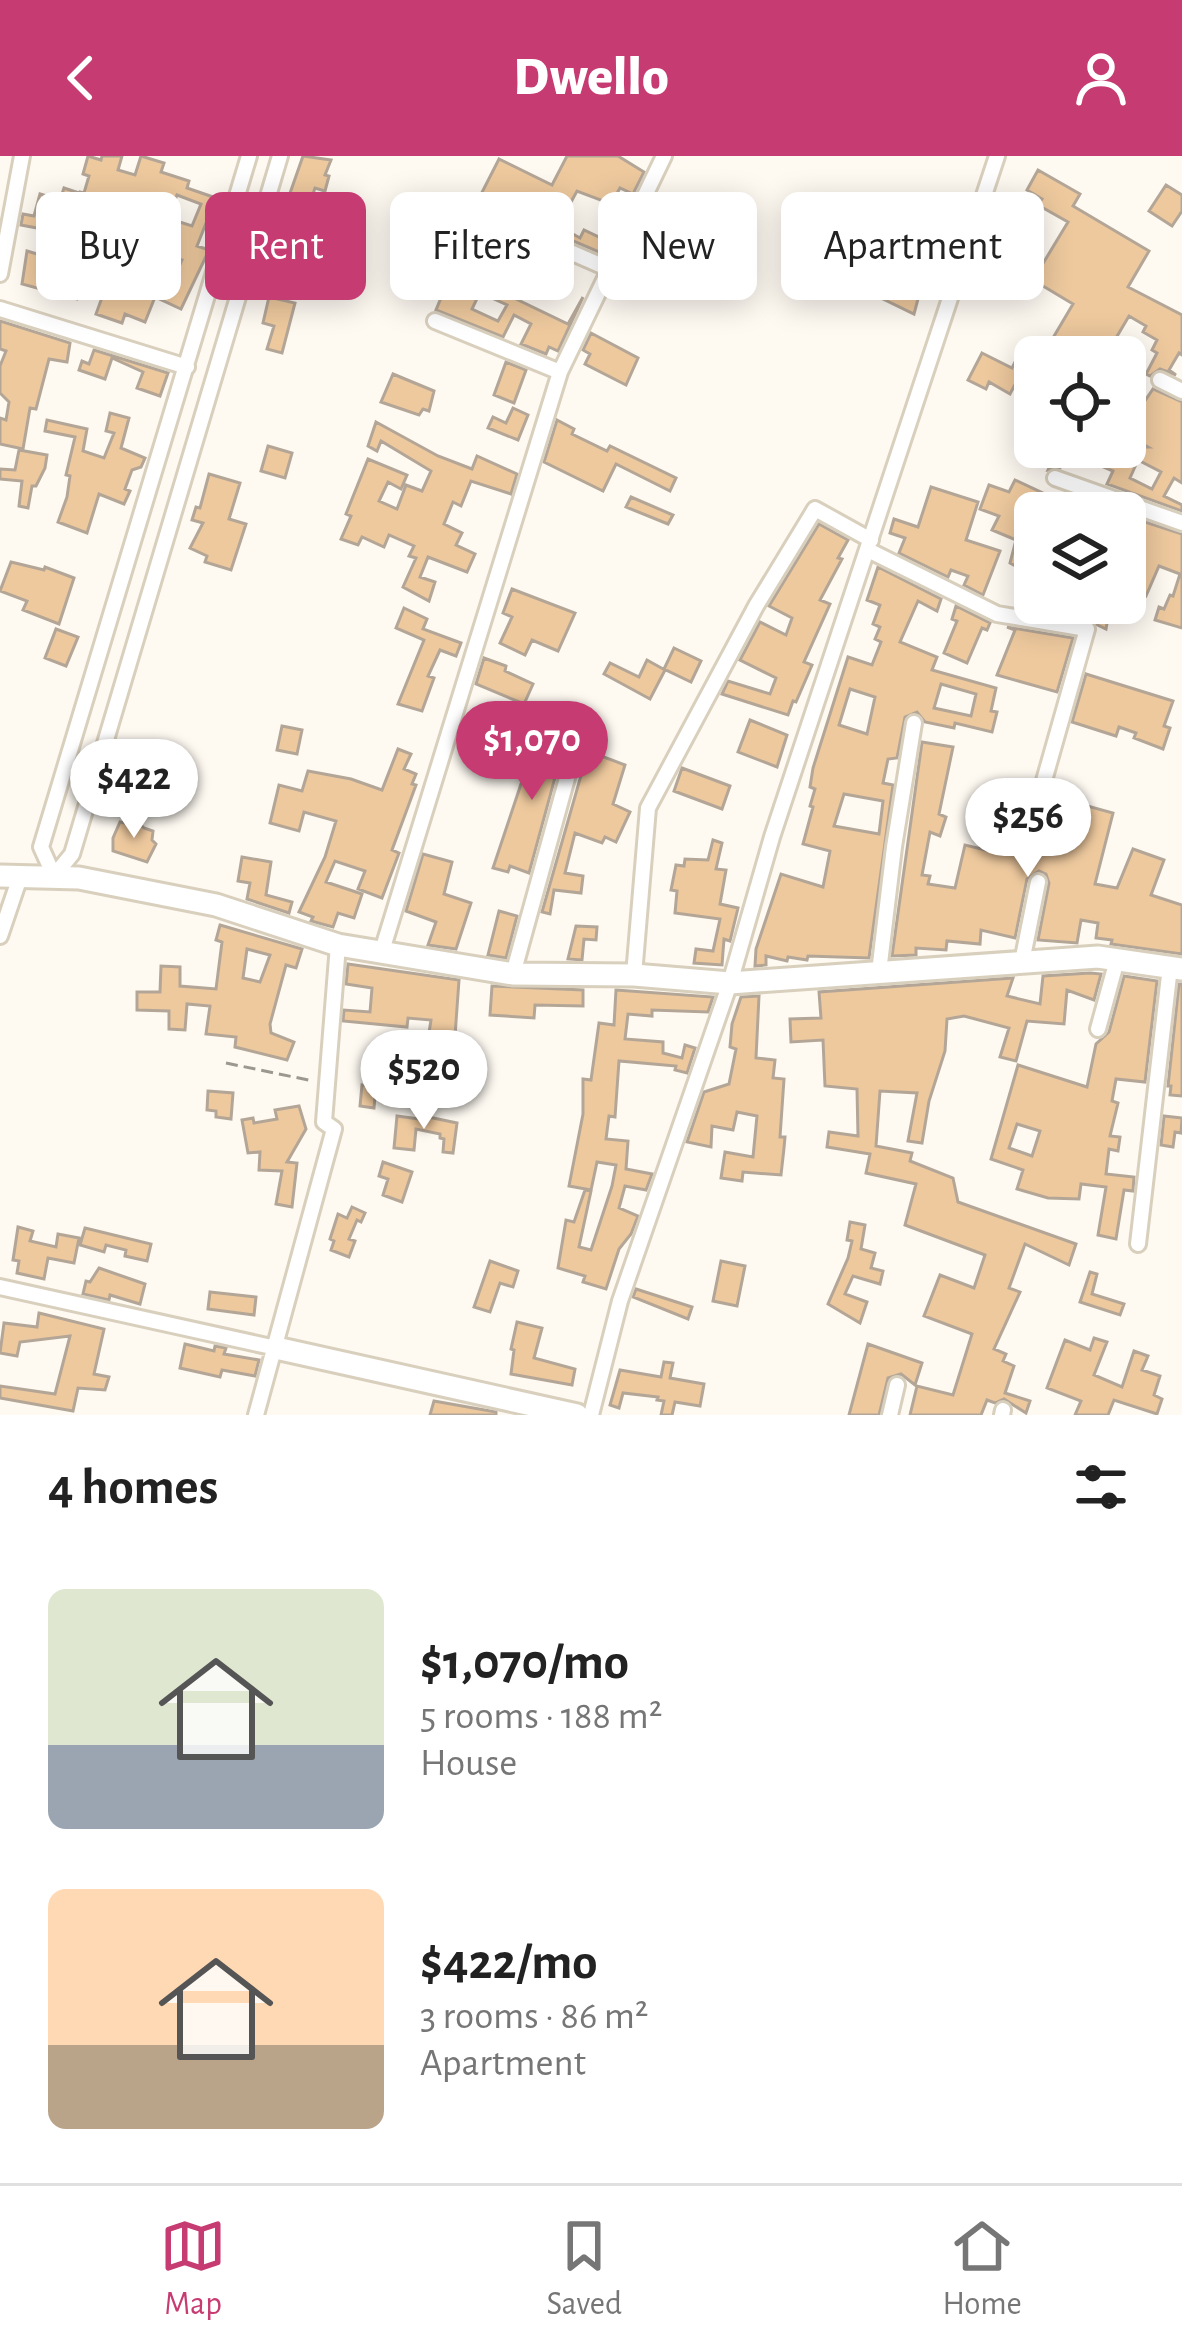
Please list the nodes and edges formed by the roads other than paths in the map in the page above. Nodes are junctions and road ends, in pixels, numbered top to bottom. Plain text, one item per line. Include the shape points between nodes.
1 (22, 156) edge
2 (249, 156) edge
3 (280, 156) edge
4 (664, 156) edge
5 (997, 156) edge
6 (646, 192) edge
7 (7, 196) edge
8 (0, 274) edge
9 (598, 288) edge
10 (0, 309) edge
11 (435, 321) dead end
12 (187, 367) junction
13 (560, 371) junction
14 (1160, 380) dead end
15 (1182, 392) edge
16 (1055, 478) dead end
17 (1182, 523) edge
18 (870, 545) junction
19 (914, 723) dead end
20 (572, 760) dead end
21 (1032, 823) dead end
22 (10, 876) edge
23 (54, 876) junction
24 (1038, 882) dead end
25 (0, 935) edge
26 (338, 945) junction
27 (381, 954) junction
28 (1117, 960) junction
29 (1022, 962) junction
30 (1176, 968) edge
31 (879, 972) junction
32 (513, 974) junction
33 (634, 975) junction
34 (730, 983) junction
35 (1098, 1029) dead end
36 (1138, 1244) dead end
37 (0, 1287) edge
38 (276, 1348) junction
39 (897, 1384) dead end
40 (256, 1415) edge
41 (577, 1415) edge
42 (591, 1415) edge
43 (890, 1415) edge

1 - 7 street
2 - 12 street
3 - 23 street via 72,854
4 - 6 street
5 - 18 street
7 - 8 street
9 - 13 street
10 - 12 street
11 - 13 street
12 - 23 street via 40,848
13 - 27 street
14 - 15 street
16 - 17 street
18 - 21 street via 997,614 1087,629
18 - 33 street via 815,509 756,606 648,808
18 - 34 street
19 - 31 street
20 - 32 street
22 - 23 street
22 - 25 street
23 - 26 street via 216,905
24 - 29 street
26 - 27 street
26 - 38 street via 324,1122 334,1129
27 - 32 street
28 - 29 street
28 - 30 street
28 - 35 street
29 - 31 street
30 - 36 street
31 - 34 street
32 - 33 street
33 - 34 street
34 - 42 street via 620,1301
37 - 38 street
38 - 40 street
38 - 41 street
39 - 43 street

